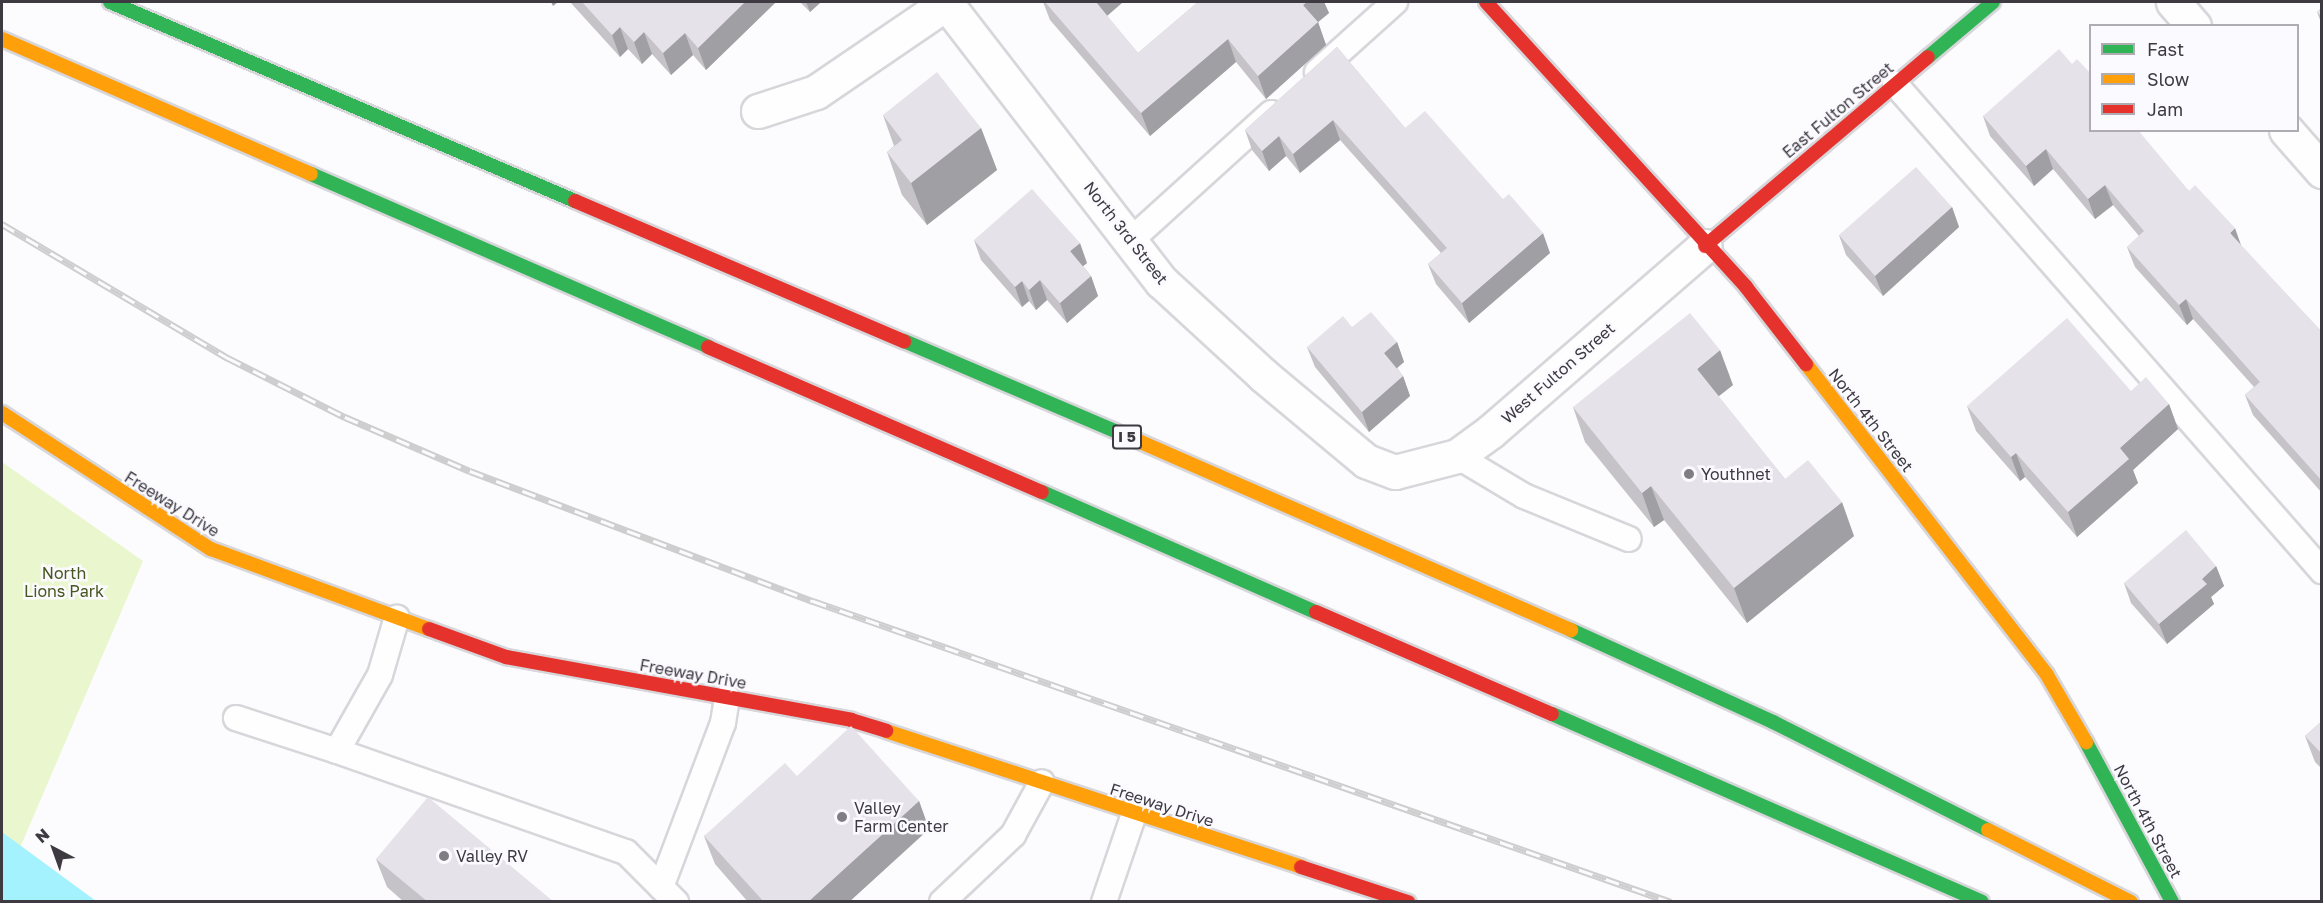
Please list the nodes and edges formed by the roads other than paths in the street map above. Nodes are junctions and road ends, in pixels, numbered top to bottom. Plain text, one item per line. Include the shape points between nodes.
1 (110, 2) edge
2 (947, 2) edge
3 (1395, 2) edge
4 (1486, 2) edge
5 (1993, 2) edge
6 (2173, 2) edge
7 (2192, 24) edge
8 (2, 39) edge
9 (1895, 84) junction
10 (758, 111) dead end
11 (2288, 132) edge
12 (2322, 171) edge
13 (1131, 240) junction
14 (1705, 246) junction
15 (2, 414) edge
16 (1457, 456) junction
17 (1395, 472) joint
18 (1629, 539) dead end
19 (2322, 571) edge
20 (397, 617) junction
21 (727, 697) junction
22 (236, 718) dead end
23 (337, 751) junction
24 (1042, 783) junction
25 (1134, 814) junction
26 (668, 894) edge
27 (1394, 899) edge
28 (942, 902) edge
29 (1104, 902) edge
30 (1982, 902) edge
31 (2131, 902) edge
32 (2172, 902) edge

1 - 31 main road, I 5 via 1436,569 1773,722
2 - 10 street via 816,92
2 - 13 street, North 3rd Street
3 - 13 lane
4 - 14 main road, North 4th Street
5 - 9 main road, East Fulton Street
6 - 7 street
8 - 30 main road
9 - 14 main road, East Fulton Street
9 - 19 lane
11 - 12 street
13 - 17 street, North 3rd Street via 1162,282 1263,375 1366,461
14 - 16 street, West Fulton Street via 1490,432
14 - 32 main road, North 4th Street via 1746,287 2047,675 2124,806
15 - 20 main road, Freeway Drive via 211,549
16 - 17 street, West Fulton Street
16 - 18 lane via 1524,496
20 - 21 main road, Freeway Drive via 506,657
20 - 23 lane via 380,675
21 - 24 main road, Freeway Drive via 851,720
21 - 26 lane via 723,723
22 - 23 lane
23 - 26 lane via 626,852
24 - 25 main road, Freeway Drive
24 - 28 lane via 1013,834
25 - 27 main road, Freeway Drive
25 - 29 lane

